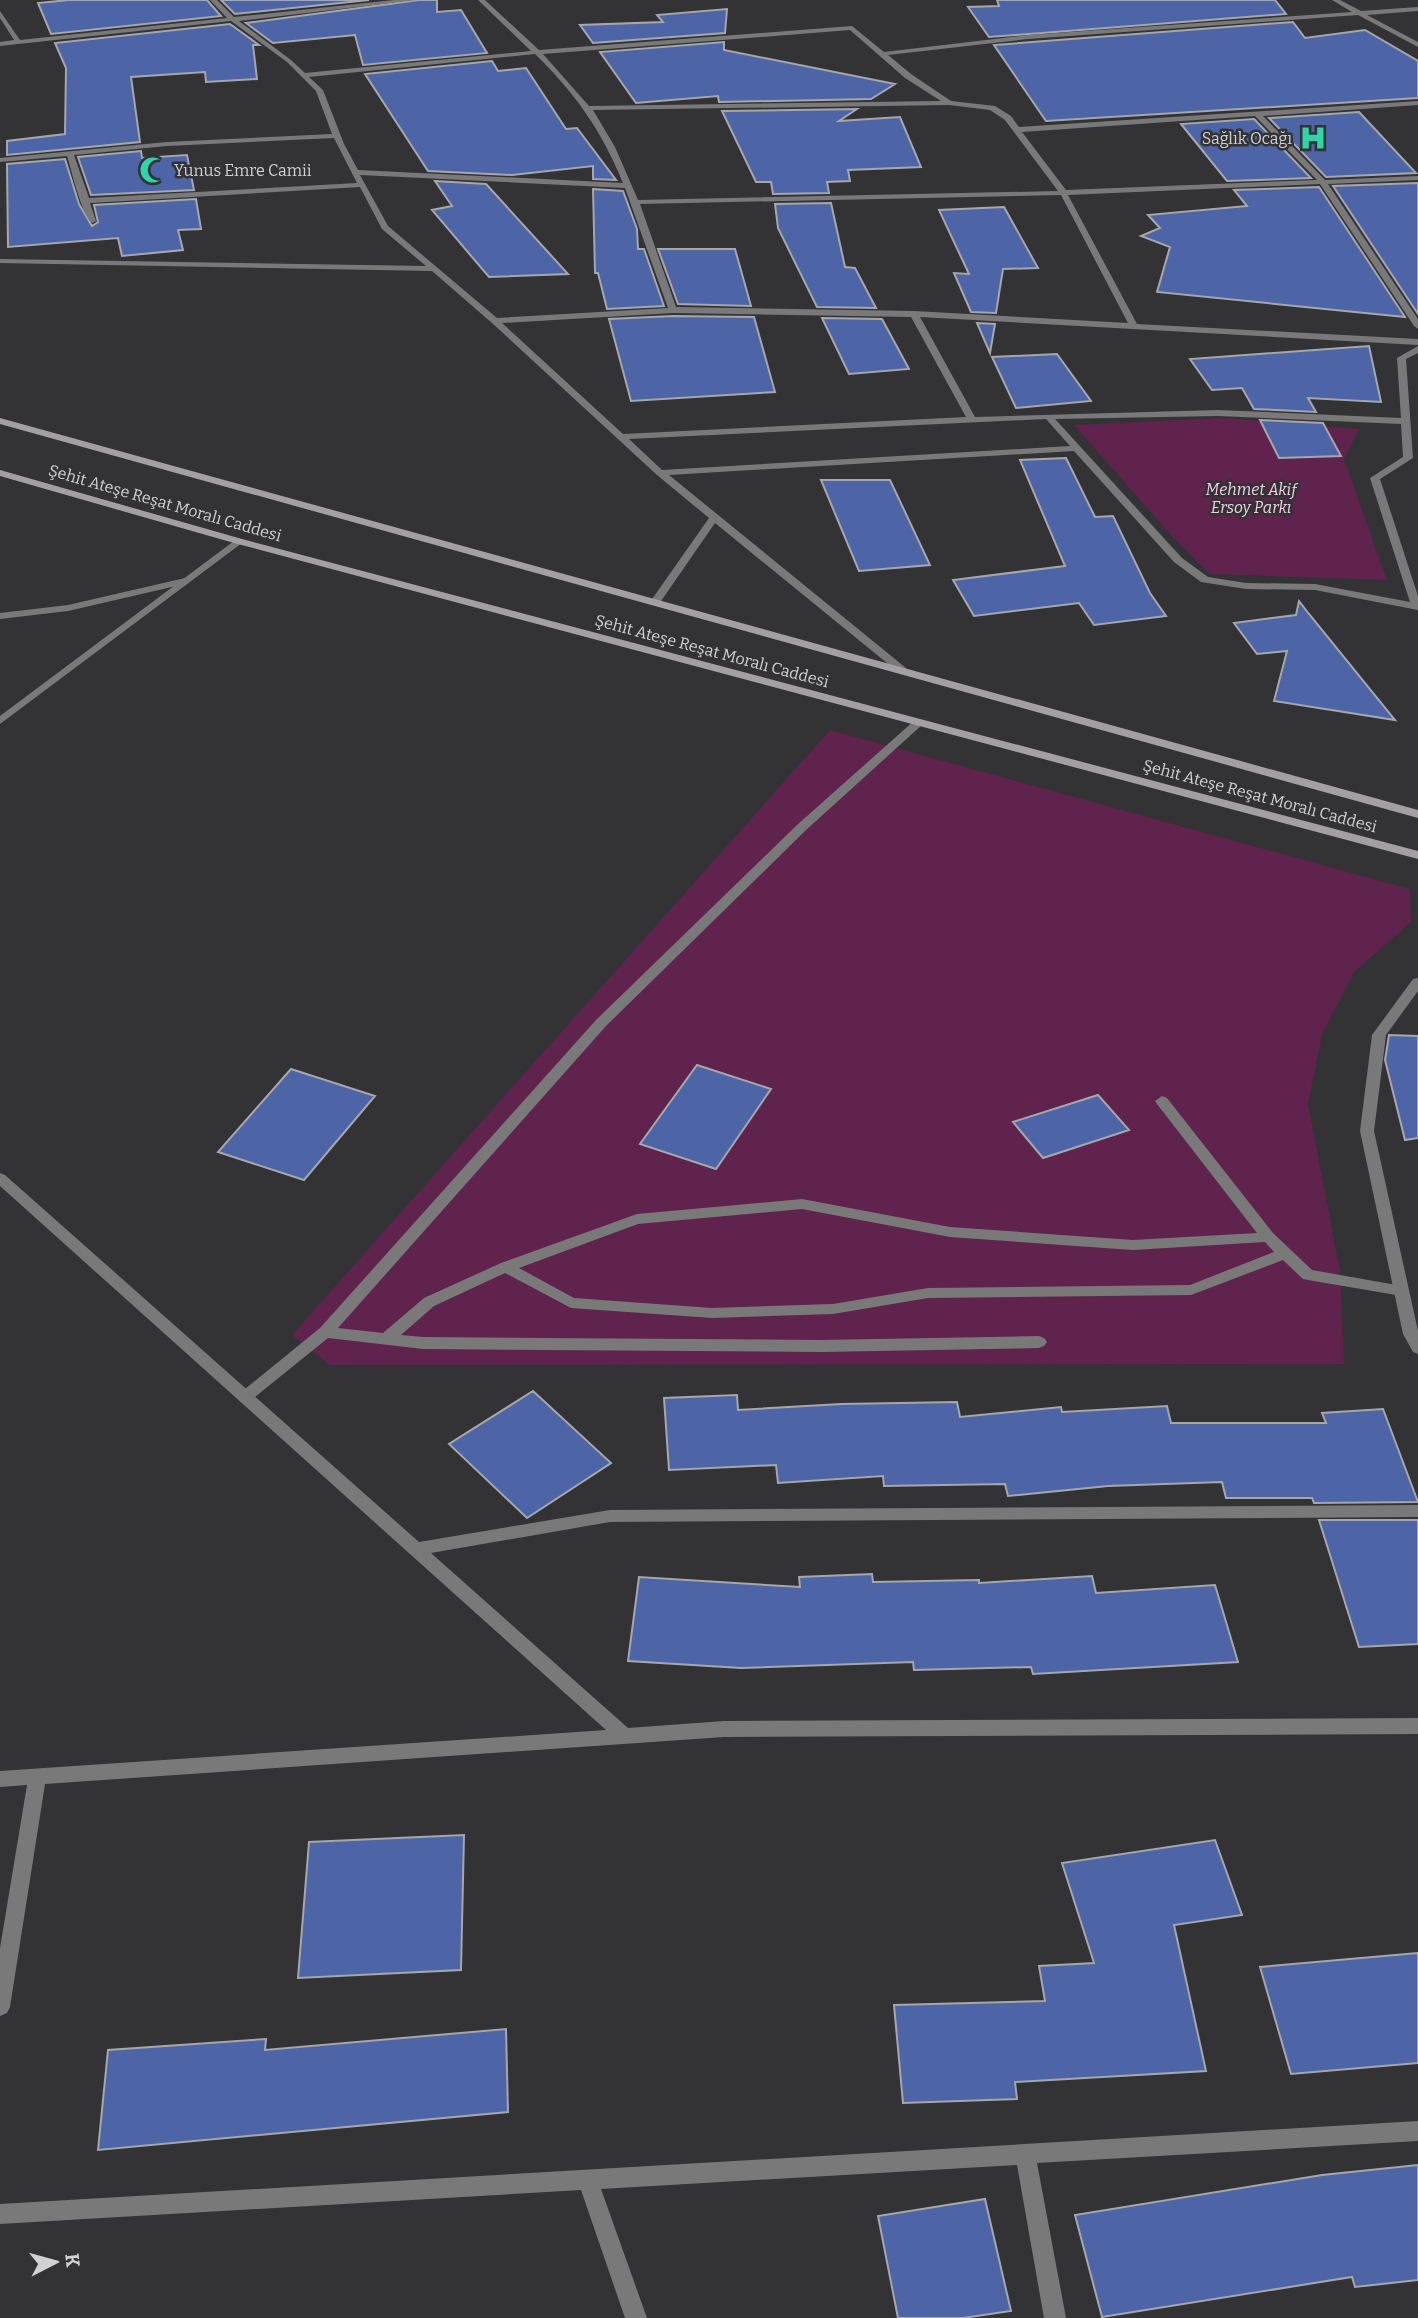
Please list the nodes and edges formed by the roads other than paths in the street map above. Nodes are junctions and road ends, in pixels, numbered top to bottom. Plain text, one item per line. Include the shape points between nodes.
1 (213, 0) edge
2 (412, 0) edge
3 (481, 0) edge
4 (1335, 0) edge
5 (1418, 9) edge
6 (0, 13) edge
7 (1358, 13) junction
8 (232, 19) junction
9 (18, 42) junction
10 (0, 44) edge
11 (1418, 45) edge
12 (538, 52) junction
13 (883, 54) junction
14 (304, 75) junction
15 (949, 103) junction
16 (1418, 103) edge
17 (585, 108) junction
18 (1256, 114) junction
19 (1015, 130) junction
20 (337, 135) junction
21 (70, 154) junction
22 (0, 160) edge
23 (355, 172) junction
24 (1418, 178) edge
25 (1322, 181) junction
26 (362, 185) junction
27 (628, 186) junction
28 (1063, 192) junction
29 (84, 201) junction
30 (634, 202) junction
31 (92, 221) dead end
32 (0, 261) edge
33 (434, 269) junction
34 (673, 310) junction
35 (914, 314) junction
36 (495, 321) junction
37 (1418, 326) edge
38 (1134, 327) junction
39 (1418, 342) edge
40 (1418, 348) edge
41 (1048, 416) junction
42 (972, 419) junction
43 (0, 421) edge
44 (1405, 421) junction
45 (621, 437) junction
46 (1076, 448) junction
47 (1413, 458) edge
48 (0, 473) edge
49 (660, 473) junction
50 (714, 517) junction
51 (238, 541) junction
52 (185, 581) junction
53 (655, 602) junction
54 (1417, 607) edge
55 (0, 616) edge
56 (902, 670) junction
57 (0, 721) edge
58 (919, 722) junction
59 (1418, 814) edge
60 (1418, 855) edge
61 (1418, 982) edge
62 (1162, 1101) dead end
63 (0, 1178) edge
64 (1268, 1237) junction
65 (1285, 1253) junction
66 (506, 1267) junction
67 (1402, 1291) junction
68 (325, 1332) junction
69 (386, 1339) junction
70 (1039, 1342) dead end
71 (1418, 1348) edge
72 (245, 1397) junction
73 (1418, 1511) edge
74 (415, 1549) junction
75 (1418, 1726) edge
76 (625, 1737) junction
77 (37, 1777) junction
78 (0, 1779) edge
79 (0, 2007) edge
80 (1418, 2131) edge
81 (1025, 2154) junction
82 (587, 2179) junction
83 (0, 2214) edge
84 (636, 2318) edge
85 (1055, 2318) edge

1 - 8 street
2 - 8 street
3 - 12 street
4 - 7 street
5 - 7 street
6 - 9 street
7 - 11 street
7 - 13 street via 1028,37
8 - 9 street
8 - 14 street
9 - 10 street
12 - 13 street via 852,28
12 - 14 street
12 - 17 street
13 - 15 street
14 - 20 street via 320,90
15 - 17 street
15 - 19 street via 992,108 1008,118
16 - 18 street
17 - 27 street via 598,124
18 - 19 street
18 - 25 street
19 - 28 street
20 - 21 street
20 - 23 street
21 - 22 street
21 - 29 street
23 - 26 street
23 - 27 street
24 - 25 street
25 - 28 street
25 - 37 street
26 - 29 street
26 - 33 street via 385,227
27 - 30 street
28 - 30 street
28 - 38 street
29 - 31 street
30 - 34 street
32 - 33 street
33 - 36 street
34 - 35 street
34 - 36 street
35 - 38 street
35 - 42 street
36 - 45 street
38 - 39 street
40 - 44 street via 1401,358
41 - 42 street
41 - 44 street via 1218,413
41 - 46 street
42 - 45 street
43 - 53 main road
44 - 47 street
45 - 49 street
46 - 49 street
46 - 54 street via 1178,559 1205,580 1315,587
47 - 54 street via 1375,478
48 - 51 main road, Şehit Ateşe Reşat Moralı Caddesi
49 - 50 street
50 - 53 street
50 - 56 street
51 - 52 street
51 - 58 main road, Şehit Ateşe Reşat Moralı Caddesi
52 - 55 street via 68,608
52 - 57 street
53 - 56 main road
56 - 59 main road
58 - 60 main road, Şehit Ateşe Reşat Moralı Caddesi
58 - 68 street via 801,828 601,1023
61 - 67 street via 1379,1035 1367,1131
62 - 64 street
63 - 72 street
64 - 65 street
64 - 66 street via 1133,1245 976,1234 802,1204 637,1219
65 - 66 street via 1191,1290 928,1293 833,1309 712,1313 571,1303
65 - 67 street via 1308,1275
66 - 69 street via 429,1302
67 - 71 street
68 - 69 street
68 - 72 street
69 - 70 street via 806,1346
72 - 74 street
73 - 74 street via 610,1516
74 - 76 street
75 - 76 street via 724,1729
76 - 77 street
77 - 78 street
77 - 79 street
80 - 81 street
81 - 82 street
81 - 85 street
82 - 83 street
82 - 84 street

